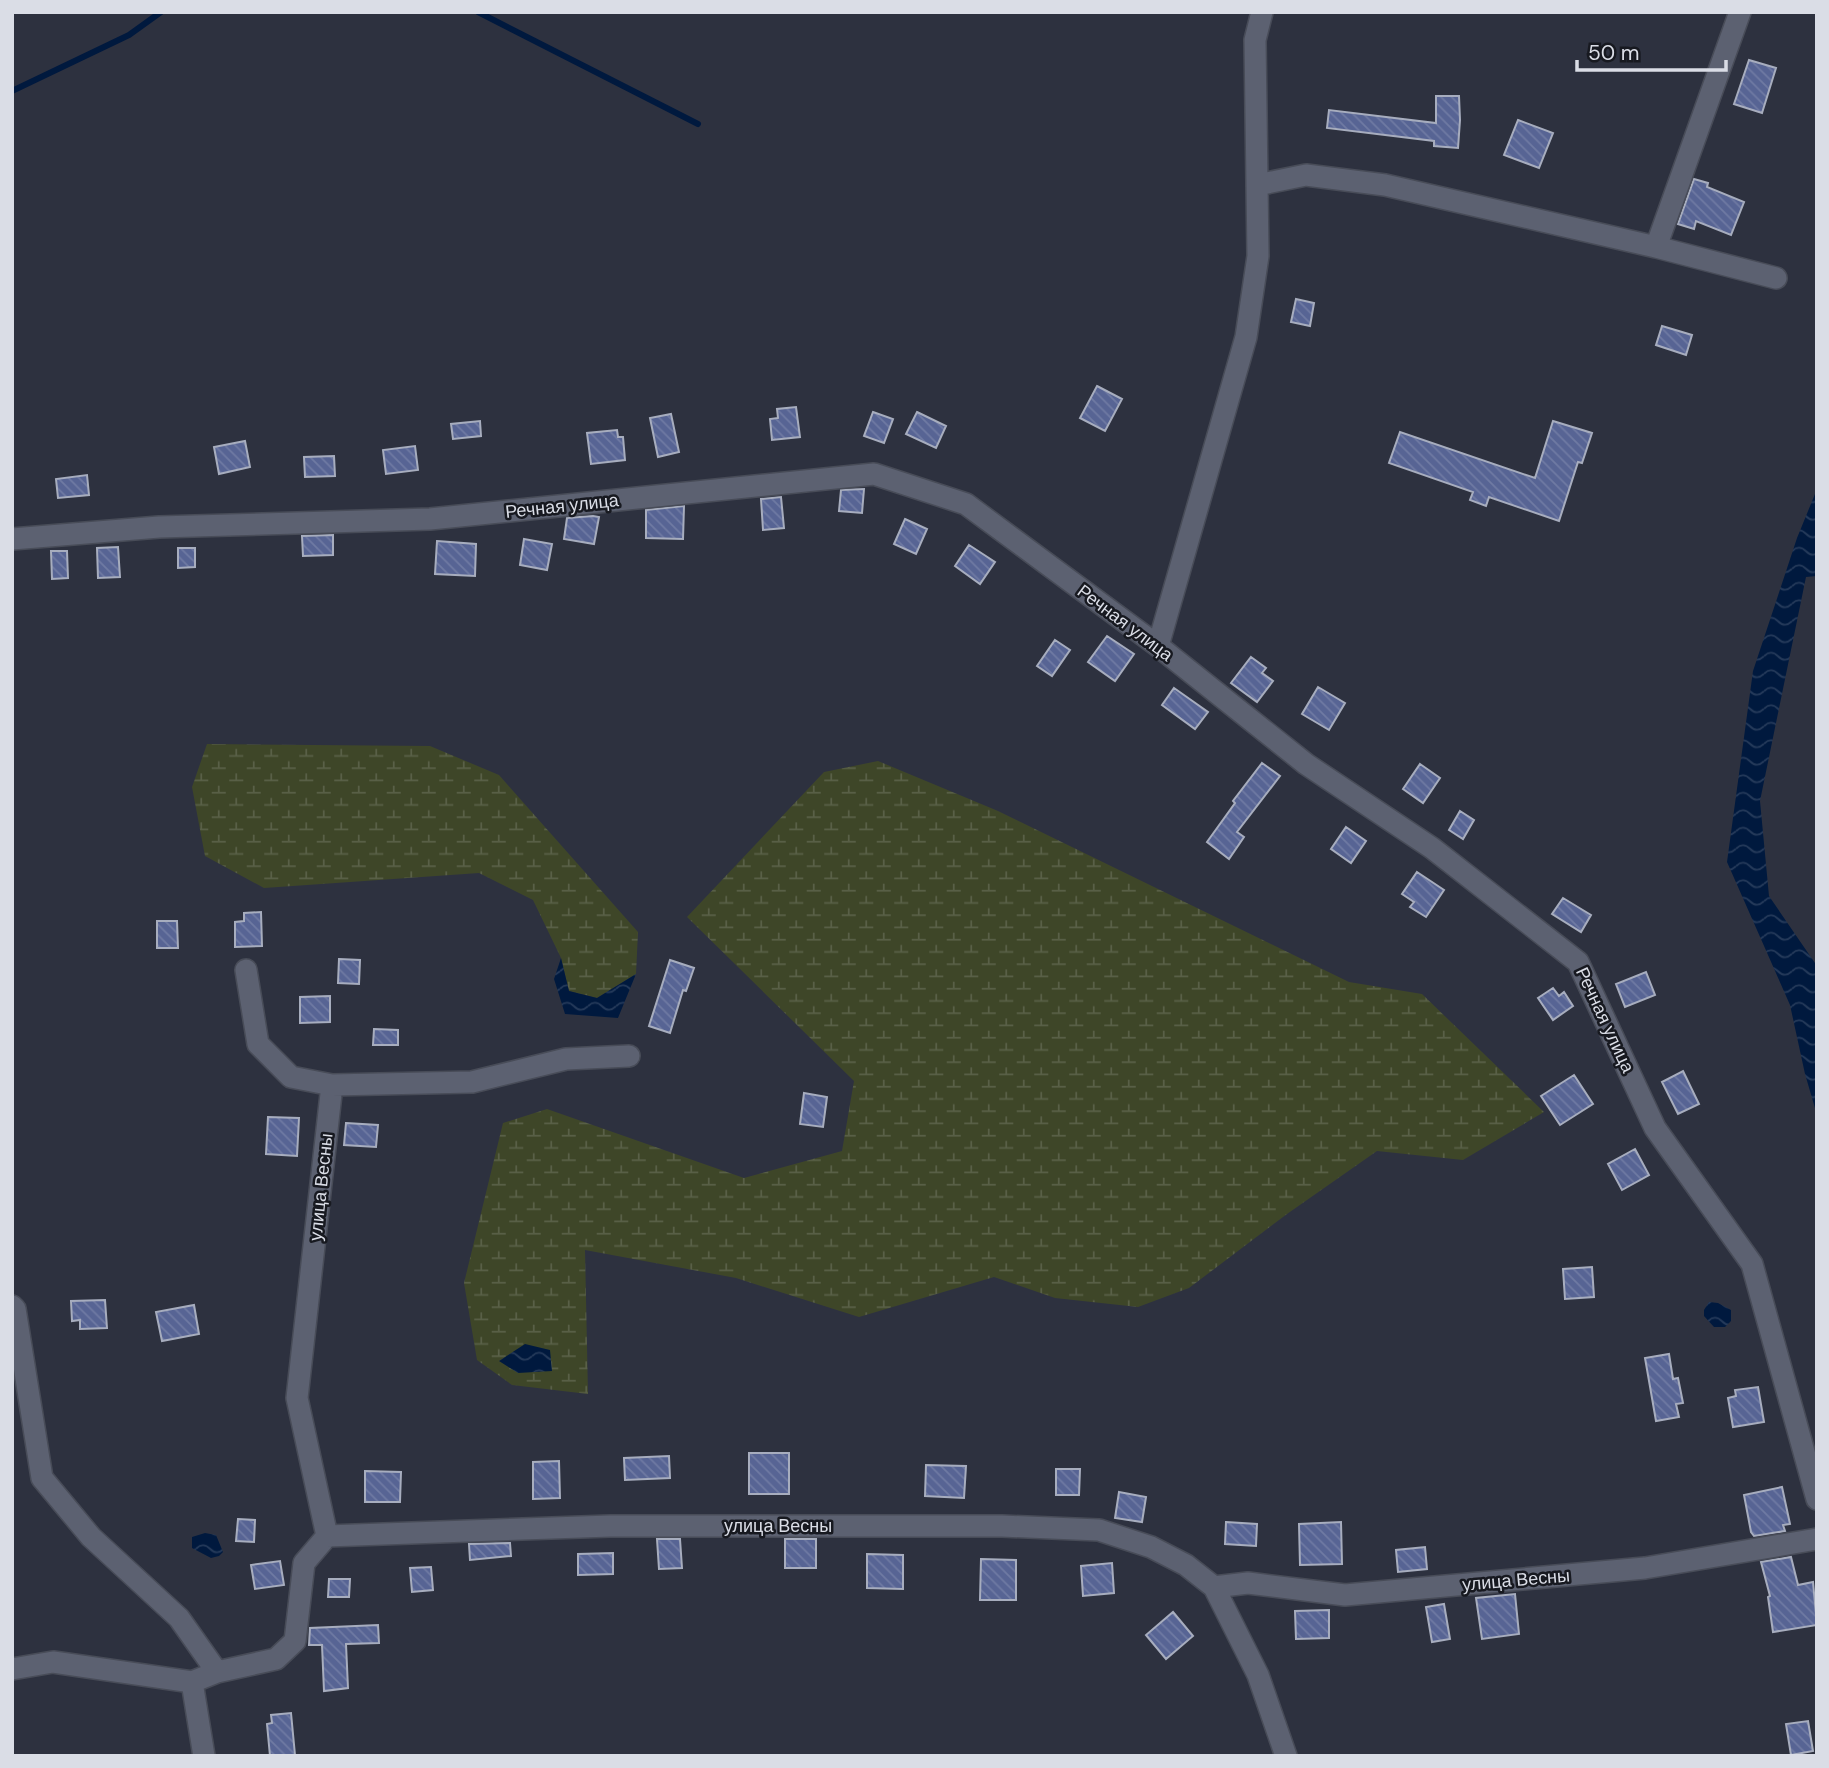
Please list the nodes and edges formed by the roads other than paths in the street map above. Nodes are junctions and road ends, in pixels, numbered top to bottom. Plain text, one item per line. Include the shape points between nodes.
1 (1262, 12) edge
2 (1740, 12) edge
3 (1257, 185) junction
4 (1656, 247) junction
5 (1776, 278) dead end
6 (12, 539) edge
7 (1158, 646) junction
8 (246, 970) dead end
9 (629, 1056) dead end
10 (332, 1085) junction
11 (12, 1306) edge
12 (1817, 1499) edge
13 (327, 1536) junction
14 (1817, 1539) edge
15 (1214, 1587) junction
16 (12, 1669) edge
17 (217, 1672) junction
18 (192, 1682) junction
19 (204, 1756) edge
20 (1286, 1756) edge

1 - 3 street via 1255,40
2 - 4 street
3 - 4 street via 1306,175 1385,185
3 - 7 street via 1258,257 1246,337
4 - 5 street
6 - 7 street, Речная улица via 159,527 430,519 874,474 966,504
7 - 12 street, Речная улица via 1306,764 1432,848 1578,962 1655,1128 1752,1264
8 - 10 street via 258,1044 291,1077
9 - 10 street via 566,1059 472,1082
10 - 13 street, улица Весны via 297,1398
11 - 17 street via 42,1478 91,1537 179,1618
13 - 15 street, улица Весны via 610,1526 1099,1530 1151,1547 1186,1565
13 - 17 street via 304,1563 295,1641 276,1659
14 - 15 street, улица Весны via 1645,1568 1345,1595 1248,1583
15 - 20 street, улица Весны via 1258,1675
16 - 18 street via 53,1662
17 - 18 street
18 - 19 street

